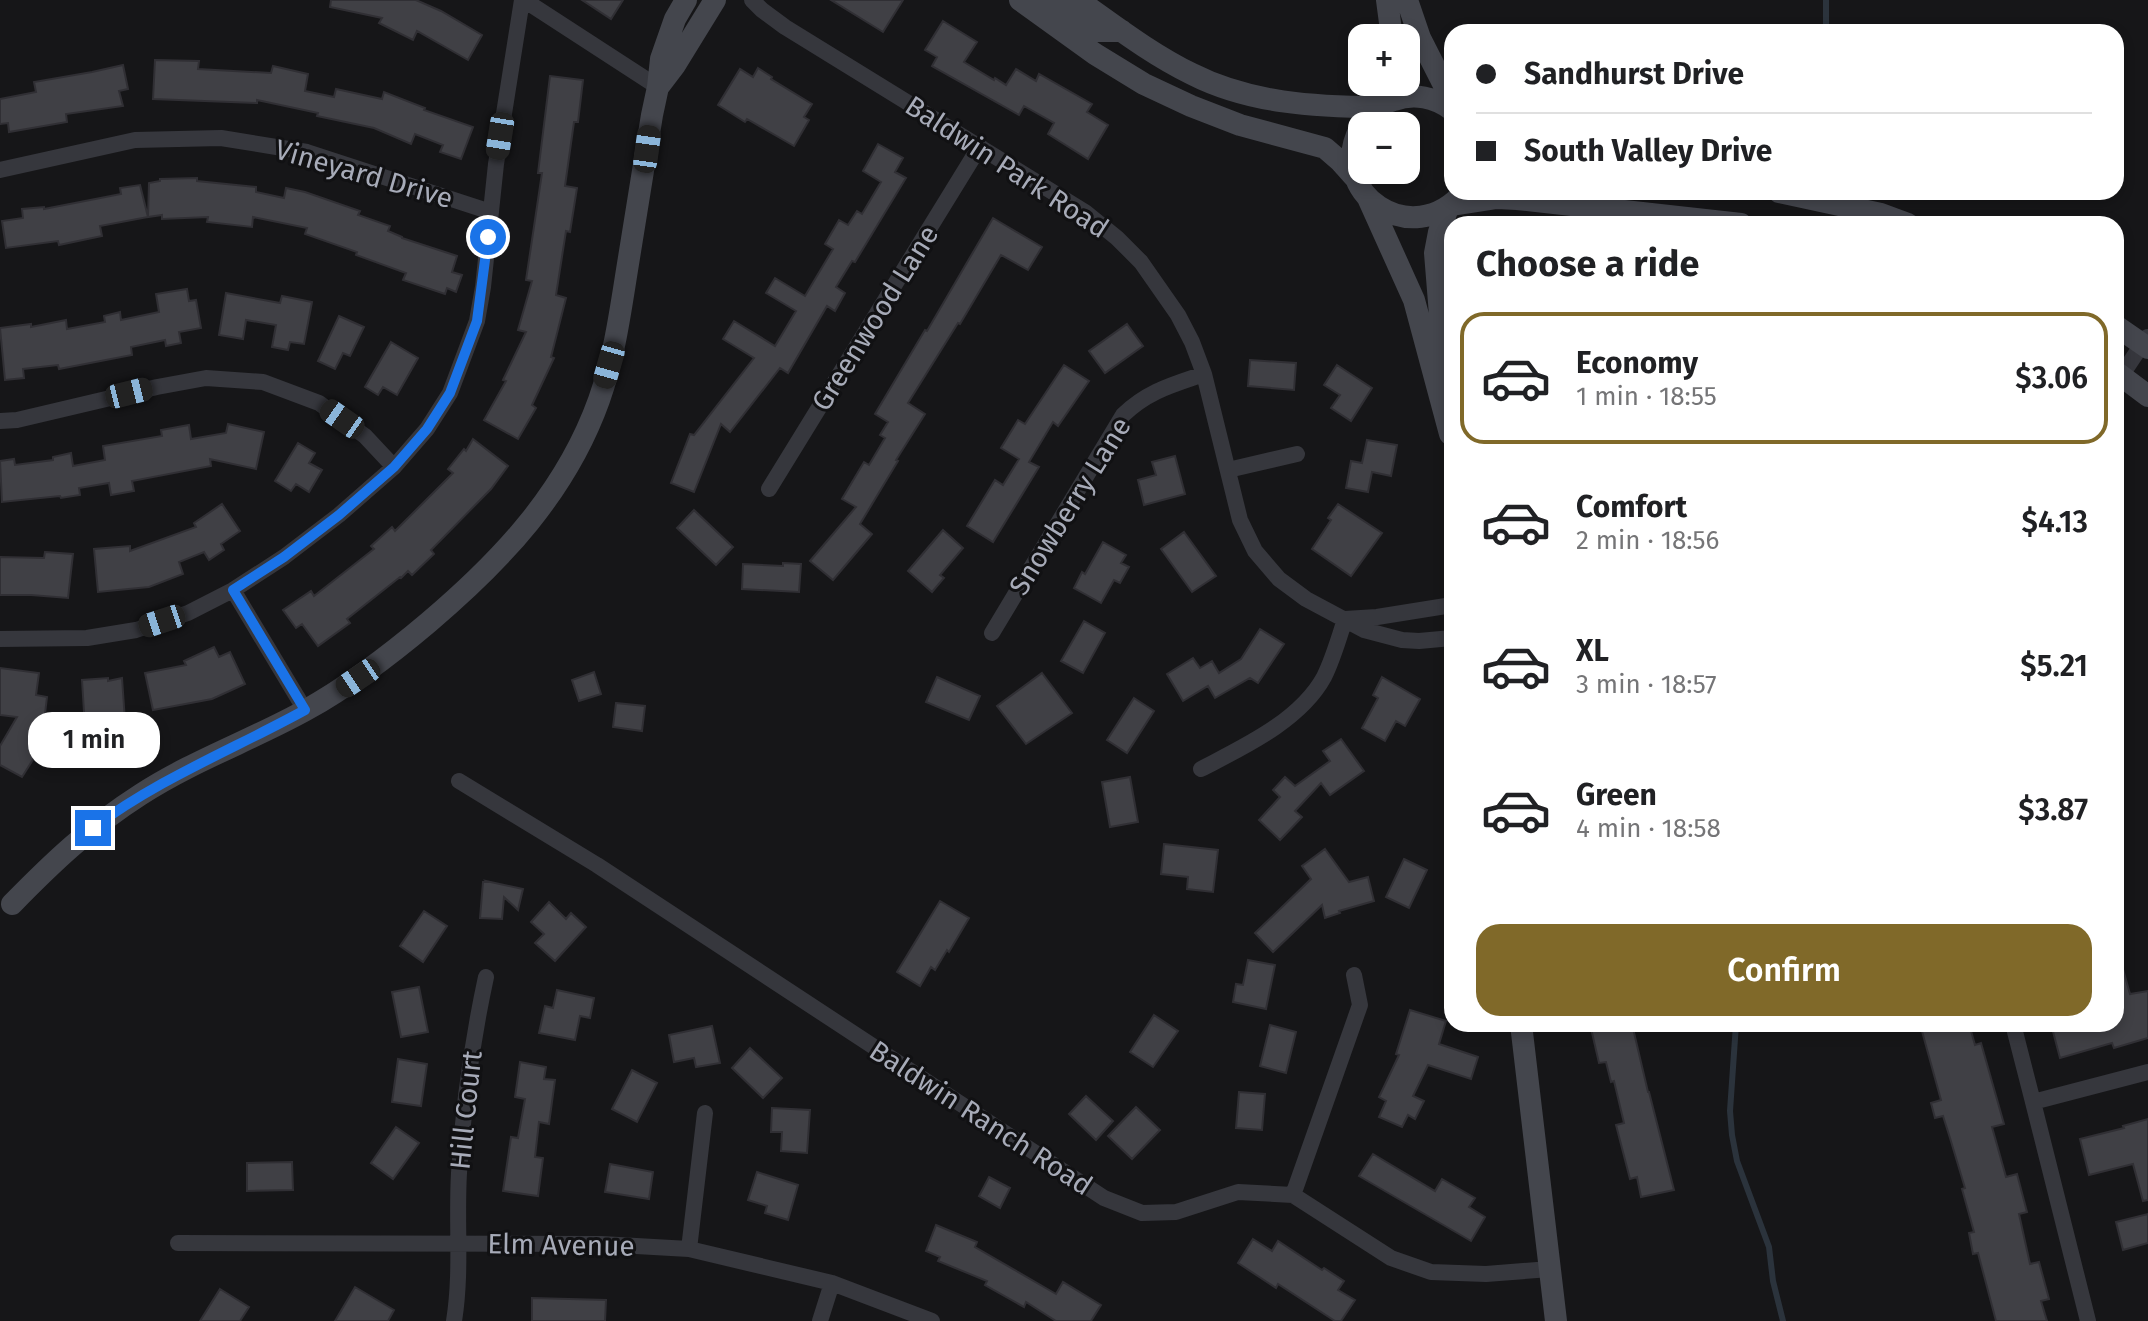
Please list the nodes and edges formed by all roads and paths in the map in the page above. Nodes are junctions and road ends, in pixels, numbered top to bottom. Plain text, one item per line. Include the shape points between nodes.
1 (523, 0) edge
2 (686, 0) edge
3 (715, 0) edge
4 (752, 0) edge
5 (1020, 0) edge
6 (1050, 0) edge
7 (1078, 0) edge
8 (1387, 0) edge
9 (1407, 0) edge
10 (1390, 24) edge
11 (1122, 31) junction
12 (1444, 85) edge
13 (658, 87) junction
14 (1384, 96) edge
15 (1444, 105) edge
16 (1380, 106) junction
17 (980, 146) junction
18 (0, 170) edge
19 (1362, 188) junction
20 (1526, 200) edge
21 (1821, 200) edge
22 (1454, 201) edge
23 (491, 212) junction
24 (1669, 216) edge
25 (1886, 216) edge
26 (1444, 222) edge
27 (2124, 330) edge
28 (2146, 342) edge
29 (1444, 360) edge
30 (2124, 368) edge
31 (1204, 374) junction
32 (2124, 378) edge
33 (2148, 396) edge
34 (1444, 416) edge
35 (0, 421) edge
36 (1297, 454) dead end
37 (394, 467) junction
38 (1228, 470) junction
39 (769, 489) dead end
40 (233, 590) junction
41 (1444, 606) edge
42 (1345, 619) junction
43 (992, 633) dead end
44 (0, 639) edge
45 (1444, 639) edge
46 (305, 710) junction
47 (1201, 769) dead end
48 (459, 781) dead end
49 (12, 904) dead end
50 (1354, 975) dead end
51 (486, 977) dead end
52 (1522, 1032) edge
53 (2015, 1032) edge
54 (2148, 1072) edge
55 (2033, 1102) junction
56 (705, 1113) dead end
57 (1293, 1195) junction
58 (178, 1243) dead end
59 (459, 1244) junction
60 (689, 1249) junction
61 (1550, 1269) junction
62 (832, 1283) junction
63 (454, 1321) edge
64 (820, 1321) edge
65 (932, 1321) edge
66 (1556, 1321) edge
67 (2088, 1321) edge

1 - 13 street
1 - 23 street
2 - 13 street via 661,59
3 - 13 street
4 - 17 street, Baldwin Park Road via 785,27
5 - 19 street via 1144,84 1240,125 1325,148
6 - 11 street via 1095,31
7 - 11 street
8 - 10 street
9 - 12 street
11 - 16 street via 1194,75 1231,90 1297,103
13 - 46 street via 617,329 599,399 572,459 525,529 473,584 396,650
14 - 16 street
15 - 16 street via 1417,96
16 - 19 street via 1364,121 1355,140 1353,160
17 - 31 street, Baldwin Park Road via 1085,212 1141,262 1178,315
17 - 39 street, Greenwood Lane
18 - 23 street, Vineyard Drive via 135,140 221,138 307,152
19 - 22 street via 1384,210 1405,217 1427,217
19 - 34 street via 1414,300
20 - 24 street
21 - 25 street
23 - 37 street via 477,321 464,358 427,429
26 - 29 street via 1435,253
27 - 28 street
28 - 30 street
31 - 38 street, Baldwin Park Road
31 - 43 street, Snowberry Lane via 1155,391 1123,415
32 - 33 street
35 - 37 street via 206,378 263,382 319,403 365,436
36 - 38 street
37 - 40 street via 328,524
38 - 42 street, Baldwin Park Road via 1240,520 1255,551 1279,579
40 - 44 street via 188,613 136,630 87,638
40 - 46 street
41 - 42 street
42 - 45 street, Baldwin Park Road via 1402,640
42 - 47 street via 1324,677 1294,714
46 - 49 street via 142,793 76,840
48 - 57 street, Baldwin Ranch Road via 597,865 1104,1198 1153,1213 1176,1212 1238,1192
50 - 57 street via 1360,1005
51 - 59 street, Hill Court via 467,1078
52 - 61 street
53 - 55 street
54 - 55 street
55 - 67 street
56 - 60 street
57 - 61 street, Baldwin Ranch Road via 1391,1258 1431,1272
58 - 59 street, Elm Avenue
59 - 60 street, Elm Avenue
59 - 63 street, Hill Court
60 - 62 street, Elm Avenue
61 - 66 street
62 - 64 street
62 - 65 street, Elm Avenue

